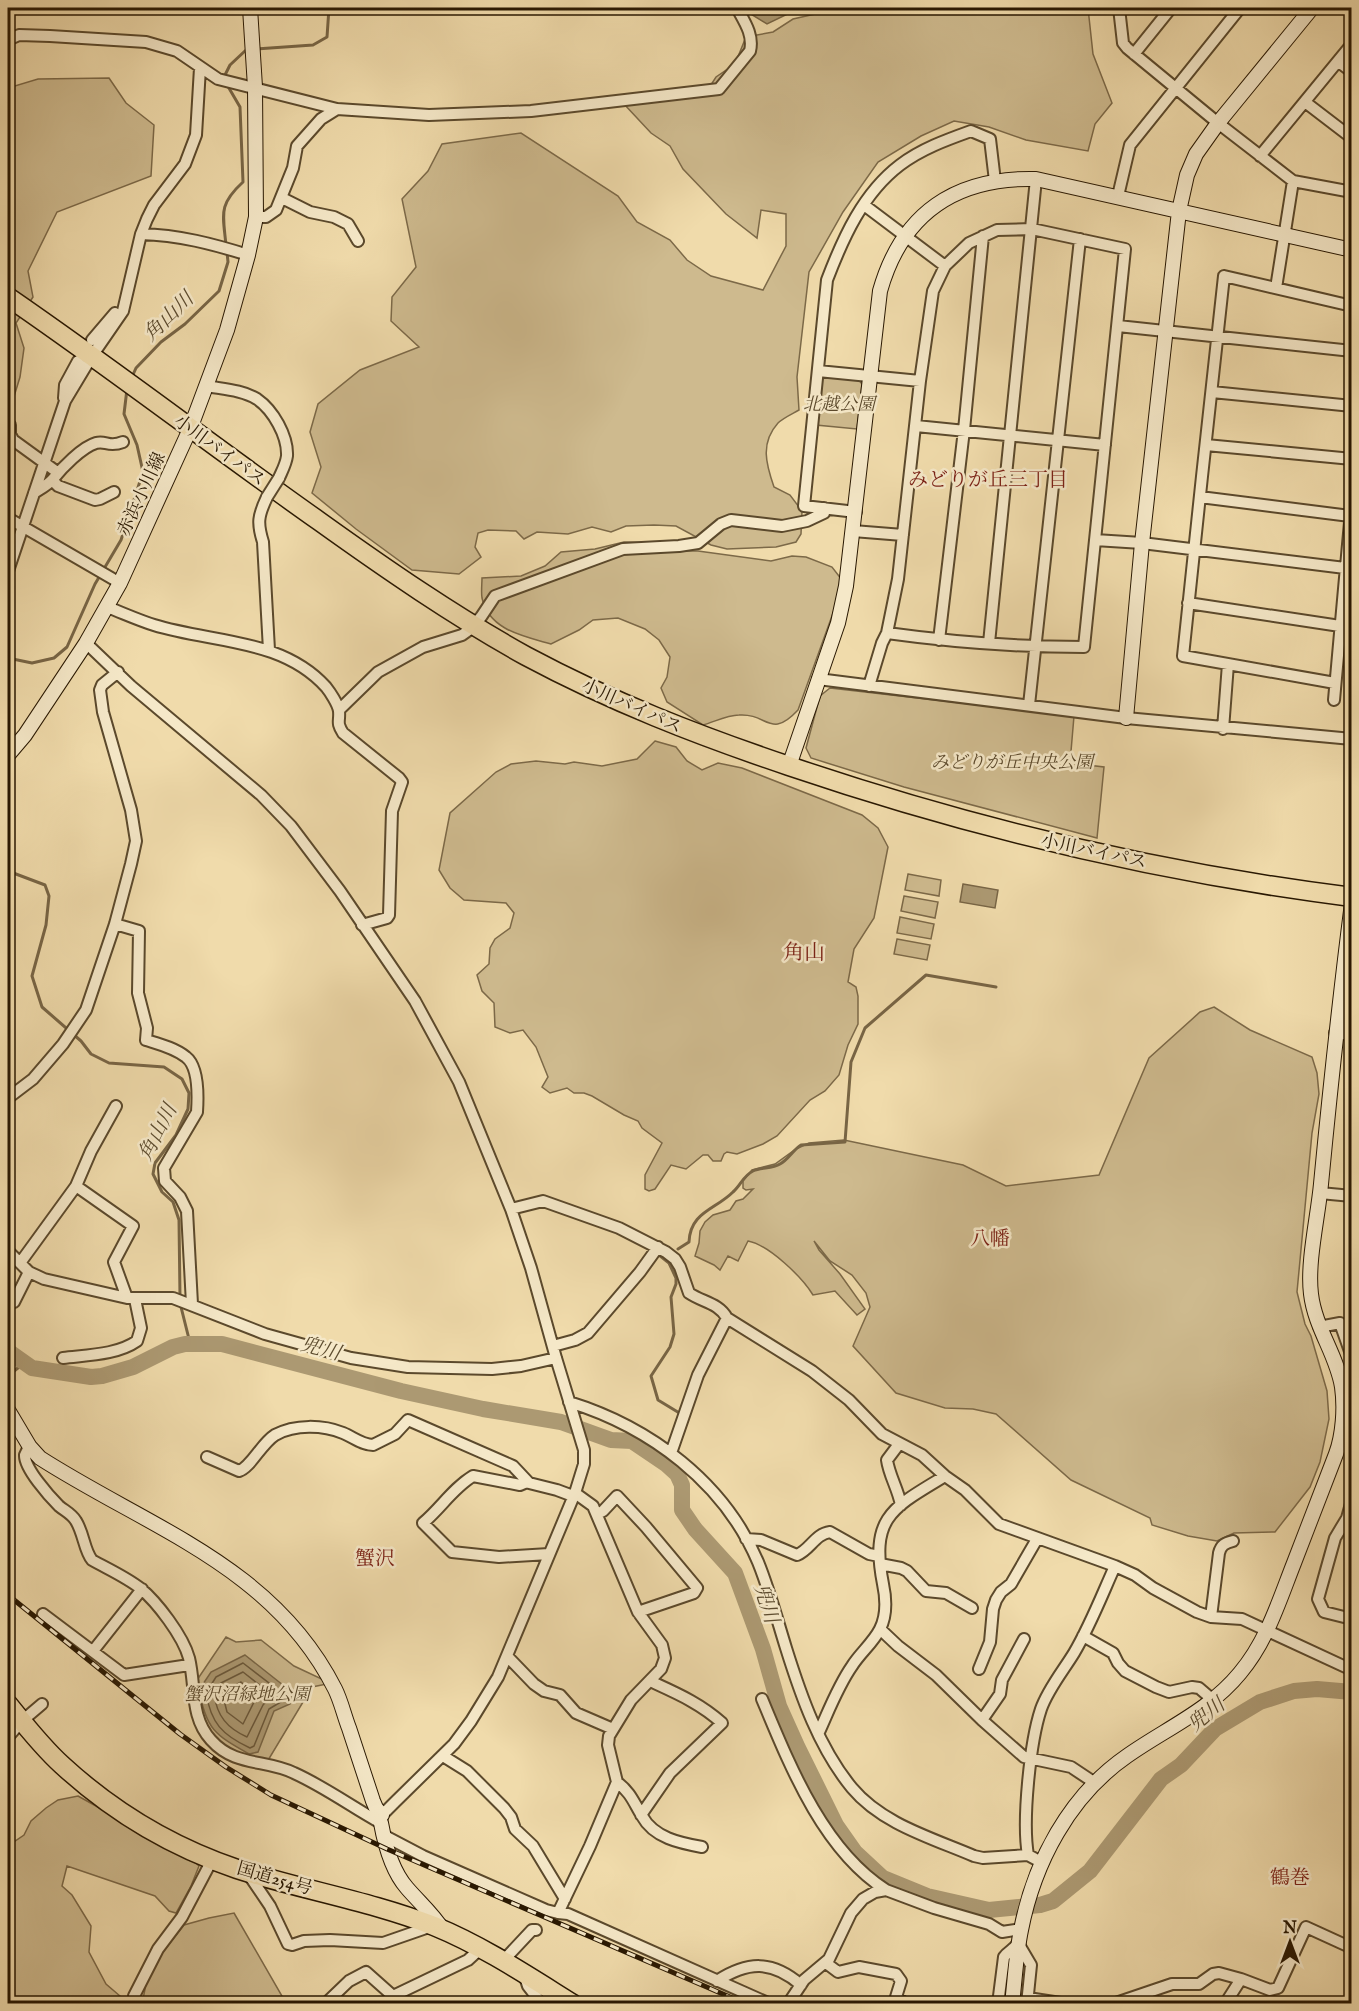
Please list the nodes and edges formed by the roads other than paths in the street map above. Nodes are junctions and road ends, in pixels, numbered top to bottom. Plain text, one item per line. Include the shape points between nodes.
1 (250, 8) edge
2 (737, 8) edge
3 (1119, 8) edge
4 (1171, 8) edge
5 (1240, 8) edge
6 (1312, 8) edge
7 (8, 40) edge
8 (1352, 44) edge
9 (1134, 54) junction
10 (1339, 62) junction
11 (200, 68) junction
12 (1352, 72) edge
13 (255, 87) junction
14 (1176, 88) junction
15 (1305, 102) junction
16 (337, 109) junction
17 (1218, 123) junction
18 (1352, 138) edge
19 (1260, 156) junction
20 (1036, 179) junction
21 (995, 181) junction
22 (1293, 181) junction
23 (1352, 192) edge
24 (1118, 196) junction
25 (282, 198) junction
26 (864, 205) junction
27 (1179, 211) junction
28 (256, 217) junction
29 (1032, 229) junction
30 (141, 234) junction
31 (905, 235) junction
32 (1283, 235) junction
33 (983, 236) junction
34 (1080, 239) junction
35 (358, 241) dead end
36 (1352, 250) edge
37 (248, 255) junction
38 (945, 266) junction
39 (1276, 288) junction
40 (8, 297) edge
41 (1352, 306) edge
42 (1118, 326) junction
43 (1166, 332) junction
44 (1218, 336) junction
45 (1352, 351) edge
46 (87, 353) junction
47 (818, 371) junction
48 (870, 376) junction
49 (920, 381) junction
50 (206, 386) junction
51 (1212, 392) junction
52 (1352, 406) edge
53 (10, 425) dead end
54 (916, 426) junction
55 (190, 429) junction
56 (964, 430) junction
57 (1010, 435) junction
58 (1059, 440) junction
59 (123, 442) dead end
60 (1105, 445) junction
61 (1206, 445) junction
62 (1352, 459) edge
63 (44, 463) junction
64 (55, 476) junction
65 (114, 492) dead end
66 (34, 494) junction
67 (1200, 497) junction
68 (1352, 500) edge
69 (824, 508) junction
70 (856, 512) junction
71 (1350, 516) edge
72 (8, 518) edge
73 (23, 527) junction
74 (853, 531) junction
75 (903, 535) junction
76 (1095, 540) junction
77 (1142, 543) junction
78 (1193, 550) junction
79 (1345, 568) junction
80 (8, 571) edge
81 (115, 580) junction
82 (1188, 603) junction
83 (107, 607) junction
84 (474, 625) junction
85 (1340, 626) junction
86 (887, 633) junction
87 (939, 640) junction
88 (87, 643) junction
89 (989, 643) junction
90 (1036, 647) junction
91 (268, 650) junction
92 (1228, 664) junction
93 (118, 672) junction
94 (818, 679) junction
95 (1335, 683) junction
96 (869, 686) junction
97 (1334, 700) dead end
98 (1029, 705) junction
99 (339, 710) junction
100 (1126, 718) junction
101 (1223, 729) junction
102 (1352, 739) edge
103 (8, 755) edge
104 (789, 766) junction
105 (1352, 897) edge
106 (1352, 903) edge
107 (115, 924) junction
108 (362, 925) junction
109 (1335, 1033) junction
110 (1352, 1035) edge
111 (8, 1098) edge
112 (116, 1106) dead end
113 (76, 1186) junction
114 (1320, 1193) junction
115 (1352, 1196) edge
116 (511, 1209) junction
117 (657, 1247) junction
118 (8, 1251) edge
119 (20, 1263) junction
120 (29, 1272) junction
121 (8, 1297) edge
122 (131, 1298) junction
123 (192, 1304) junction
124 (727, 1318) junction
125 (1319, 1327) junction
126 (553, 1346) junction
127 (1352, 1357) edge
128 (63, 1358) dead end
129 (556, 1358) junction
130 (569, 1402) junction
131 (8, 1410) edge
132 (899, 1444) junction
133 (30, 1447) junction
134 (671, 1453) junction
135 (207, 1457) dead end
136 (945, 1476) junction
137 (527, 1482) junction
138 (574, 1495) junction
139 (1352, 1500) edge
140 (901, 1505) junction
141 (597, 1514) junction
142 (746, 1539) junction
143 (1037, 1539) junction
144 (1233, 1540) dead end
145 (549, 1554) junction
146 (879, 1560) junction
147 (1115, 1566) junction
148 (142, 1589) junction
149 (972, 1608) dead end
150 (638, 1612) junction
151 (44, 1614) dead end
152 (1211, 1617) junction
153 (1352, 1619) edge
154 (880, 1629) junction
155 (1268, 1631) junction
156 (1083, 1636) junction
157 (1024, 1639) dead end
158 (93, 1651) junction
159 (507, 1656) junction
160 (189, 1665) junction
161 (979, 1669) dead end
162 (1352, 1670) edge
163 (650, 1681) junction
164 (762, 1699) dead end
165 (1213, 1700) junction
166 (8, 1704) edge
167 (42, 1704) dead end
168 (982, 1720) junction
169 (22, 1721) junction
170 (613, 1729) junction
171 (819, 1732) junction
172 (8, 1737) edge
173 (443, 1756) junction
174 (1031, 1760) junction
175 (617, 1782) junction
176 (1095, 1783) junction
177 (641, 1815) junction
178 (382, 1825) junction
179 (702, 1847) dead end
180 (1028, 1855) junction
181 (212, 1860) junction
182 (1041, 1864) junction
183 (247, 1872) junction
184 (886, 1890) junction
185 (565, 1899) junction
186 (558, 1913) junction
187 (438, 1928) junction
188 (536, 1930) dead end
189 (1021, 1930) junction
190 (481, 1948) junction
191 (1352, 1948) edge
192 (503, 1961) junction
193 (826, 1963) junction
194 (524, 1973) junction
195 (1241, 1979) junction
196 (717, 1981) junction
197 (801, 1985) junction
198 (1028, 2001) edge
199 (135, 2004) edge
200 (325, 2004) edge
201 (542, 2004) edge
202 (573, 2004) edge
203 (770, 2004) edge
204 (788, 2004) edge
205 (906, 2004) edge
206 (998, 2004) edge
207 (1012, 2004) edge
208 (1067, 2004) edge
209 (1113, 2004) edge
210 (1225, 2004) edge

1 - 13 street, 赤浜小川線
2 - 16 street via 752,45 719,89 531,111 429,115
3 - 9 street via 1123,43
4 - 9 street
5 - 14 street
6 - 17 street
7 - 11 street via 18,35 146,42 177,51
8 - 10 street
9 - 14 street
10 - 12 street
10 - 15 street
11 - 13 street via 218,79
11 - 30 street via 196,135 185,164 154,205
13 - 16 street
13 - 28 street, 赤浜小川線
14 - 17 street
14 - 24 street via 1130,145
15 - 18 street
15 - 19 street
16 - 25 street via 321,119 297,146
17 - 19 street
17 - 27 street via 1196,154
19 - 22 street
20 - 21 street
20 - 24 street
20 - 29 street
21 - 26 street via 990,139 971,131 922,151 899,166
21 - 31 street via 970,187 930,209
22 - 23 street
22 - 32 street
24 - 27 street
25 - 28 street via 273,214
25 - 35 street via 309,212 348,224
26 - 31 street
26 - 47 street via 852,220 827,280
27 - 32 street
27 - 43 street
28 - 37 street, 赤浜小川線
29 - 33 street via 997,230
29 - 34 street
29 - 57 street
30 - 37 street via 180,237
30 - 46 street via 123,311
31 - 38 street
31 - 48 street via 887,267 880,291
32 - 36 street
32 - 39 street
33 - 38 street via 969,243
33 - 56 street
34 - 42 street via 1125,249
34 - 58 street
37 - 50 street, 赤浜小川線
38 - 49 street via 933,291
39 - 41 street
39 - 44 street via 1224,276
40 - 46 highway, 小川バイパス
42 - 43 street
42 - 60 street
43 - 44 street
43 - 77 street
44 - 45 street
44 - 51 street
46 - 55 highway, 小川バイパス
46 - 63 street via 65,401
47 - 48 street
47 - 69 street via 804,506
48 - 49 street
48 - 70 street
49 - 54 street
50 - 55 street, 赤浜小川線
50 - 91 street, bridge via 257,399 272,414 287,446 286,464 259,519
51 - 52 street
51 - 61 street
53 - 63 street via 13,440
54 - 56 street
54 - 75 street
55 - 81 street, 赤浜小川線
55 - 84 highway, 小川バイパス via 388,570
56 - 57 street
56 - 87 street
57 - 58 street
57 - 89 street
58 - 60 street
58 - 90 street
59 - 64 street via 114,446 99,442 92,445
60 - 76 street
61 - 62 street
61 - 67 street
63 - 64 street
63 - 66 street
64 - 65 street via 58,486 95,500
64 - 66 street
66 - 73 street
67 - 71 street
67 - 78 street
68 - 71 street
69 - 70 street
69 - 84 street via 824,513 807,521 782,526 731,520 698,543 623,549 495,596
70 - 74 street
71 - 79 street
72 - 73 street
73 - 80 street
73 - 81 street
74 - 75 street
74 - 94 street via 838,623
75 - 86 street
76 - 77 street
76 - 90 street via 1084,647
77 - 78 street
77 - 100 street
78 - 79 street
78 - 82 street
79 - 85 street
81 - 83 street, 赤浜小川線
82 - 85 street
82 - 92 street via 1183,656
83 - 88 street, 赤浜小川線
83 - 91 street via 155,625
84 - 99 street via 462,635 423,647 378,672
84 - 104 highway, 小川バイパス via 526,656 646,714
85 - 95 street
86 - 87 street
86 - 96 street
87 - 89 street
88 - 93 street
88 - 103 street, 赤浜小川線
89 - 90 street
90 - 98 street
91 - 99 street via 316,678 327,688
92 - 95 street
92 - 101 street
93 - 107 street via 100,690 136,841
93 - 108 street via 261,795 291,826
94 - 96 street
94 - 104 street
95 - 97 street
96 - 98 street
98 - 100 street
99 - 108 street via 338,724 343,733 402,782 392,811 389,915
100 - 101 street
101 - 102 street
104 - 105 highway, 小川バイパス via 921,808 1050,842 1217,877
106 - 109 street
107 - 111 street via 86,1010 33,1079
107 - 123 street via 140,931 138,993 146,1040 178,1052 193,1068 198,1112 164,1168 165,1181 187,1211
108 - 116 street via 415,1001 452,1066
109 - 110 street
109 - 114 street
112 - 113 street
113 - 119 street
113 - 122 street via 133,1226 114,1262
114 - 115 street
114 - 125 street via 1311,1291
116 - 117 street via 543,1201 555,1203
116 - 126 street
117 - 124 street via 675,1259 689,1293 716,1305
117 - 126 street via 588,1333
118 - 119 street
119 - 120 street
120 - 121 street via 14,1302
120 - 122 street via 44,1279
122 - 123 street via 163,1296
122 - 128 street via 141,1329 137,1341 118,1350
123 - 129 street via 265,1334 351,1358 408,1367 492,1369
124 - 132 street via 812,1371 849,1400 882,1434
124 - 134 street via 694,1385
125 - 127 street via 1340,1323
125 - 155 street via 1342,1386 1343,1414 1337,1450
126 - 129 street
129 - 130 street
130 - 134 street via 614,1418
130 - 138 street via 584,1450 584,1464
131 - 133 street
132 - 136 street via 921,1455
132 - 140 street via 887,1460
133 - 148 street via 25,1458 30,1468 44,1489 74,1518 88,1555
133 - 178 street via 62,1472 223,1563 298,1630 336,1691
134 - 142 street via 708,1486
135 - 137 street via 239,1471 259,1448 283,1431 304,1427 328,1429 373,1445 395,1434 408,1420 513,1466
136 - 140 street
136 - 143 street via 999,1524
137 - 138 street
137 - 145 street via 520,1485 473,1476 457,1486 423,1523 452,1552 499,1557
138 - 141 street via 587,1501
138 - 145 street
139 - 153 street via 1335,1538 1318,1599 1324,1612
140 - 146 street via 882,1529
141 - 150 street
141 - 150 street via 616,1496 697,1588 694,1593
142 - 146 street via 760,1540 797,1555 821,1534 830,1532
142 - 171 street via 765,1581 796,1681
143 - 147 street
143 - 161 street via 1011,1584 996,1600 990,1642
144 - 152 street via 1226,1542 1219,1553
145 - 159 street
146 - 149 street via 907,1571 926,1591 946,1593
146 - 154 street via 886,1596
147 - 152 street
147 - 156 street
148 - 158 street
148 - 160 street via 180,1638
150 - 163 street via 662,1645 665,1658
151 - 158 street
152 - 155 street via 1242,1619
154 - 168 street
154 - 171 street via 846,1675
155 - 162 street
155 - 165 street via 1242,1672
156 - 165 street via 1113,1653 1125,1671 1156,1687 1169,1692 1192,1687
156 - 174 street via 1041,1708
157 - 168 street via 1002,1680 1000,1694
158 - 160 street via 124,1675
159 - 170 street via 544,1691 560,1695 576,1713
159 - 173 street via 486,1699
160 - 178 street via 199,1722 221,1750 243,1761 308,1779
163 - 170 street
163 - 177 street via 707,1709 722,1723 670,1773
164 - 184 street via 777,1738 825,1826 855,1866
165 - 176 street via 1129,1754
166 - 169 highway, 国道254号
167 - 169 street
168 - 174 street
169 - 172 street
169 - 181 highway, 国道254号 via 93,1792 138,1822
170 - 175 street via 608,1745
171 - 180 street via 852,1788 896,1822 983,1858
173 - 178 street
173 - 185 street via 467,1771 504,1808
174 - 176 street via 1071,1767
174 - 180 street
175 - 177 street via 632,1795
175 - 185 street
176 - 182 street via 1066,1819
177 - 179 street via 658,1833 675,1842
178 - 186 street via 468,1876
178 - 187 street via 401,1881 430,1912
180 - 182 street
181 - 183 highway, 国道254号
181 - 199 street via 182,1917 158,1949 134,1996
182 - 189 street via 1029,1893
183 - 187 highway, 国道254号
183 - 187 street via 270,1906 288,1944 330,1940 383,1942
184 - 189 street via 989,1924 1002,1932
184 - 193 street via 871,1894 858,1905 844,1924
185 - 186 street
186 - 196 street via 578,1917
187 - 190 highway, 国道254号
188 - 192 street
189 - 198 street via 1031,1965
189 - 206 street via 1014,1949 1004,1957
189 - 207 street
190 - 192 highway, 国道254号
190 - 200 street via 468,1960 393,1995 366,1972
191 - 195 street via 1306,1927 1278,1988 1270,1990
192 - 194 highway, 国道254号
193 - 197 street
193 - 205 street via 838,1972 859,1966 896,1974 901,1981 896,1997
194 - 201 street via 528,1986
194 - 202 highway, 国道254号
195 - 209 street via 1212,1974 1199,1984 1172,1984
195 - 210 street
196 - 197 street via 741,1968 760,1965
196 - 203 street
197 - 204 street
198 - 208 street

